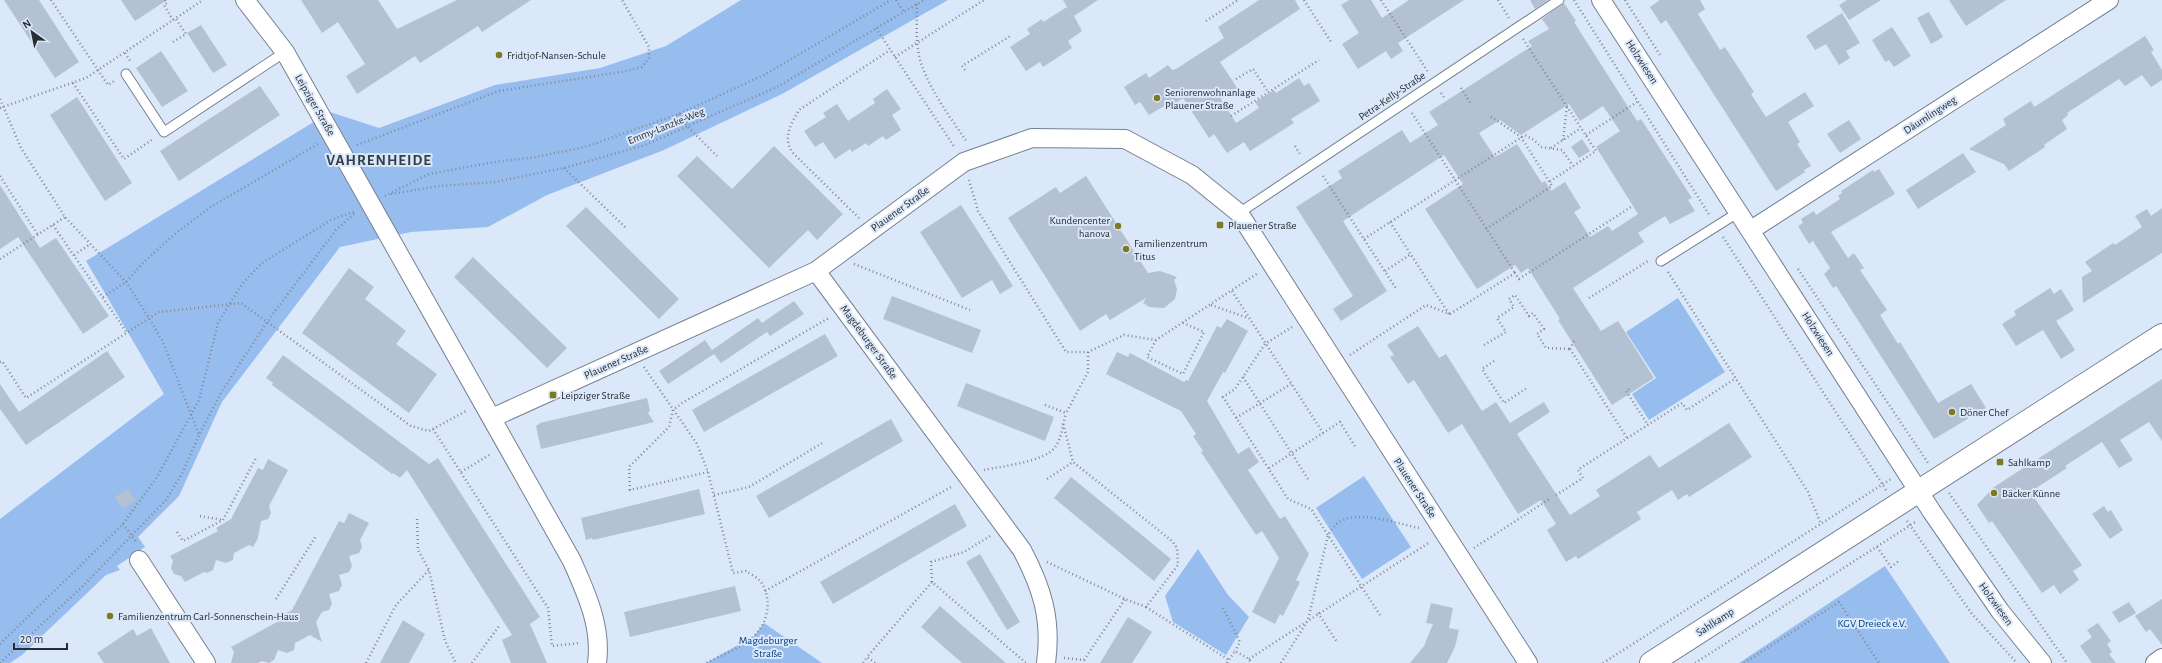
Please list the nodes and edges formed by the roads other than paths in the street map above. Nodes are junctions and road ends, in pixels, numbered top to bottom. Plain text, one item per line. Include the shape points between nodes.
1 (245, 0) edge
2 (1559, 0) edge
3 (2109, 0) edge
4 (1606, 2) edge
5 (285, 52) junction
6 (126, 74) road end
7 (1739, 212) junction
8 (1239, 213) junction
9 (1751, 230) junction
10 (1661, 261) road end
11 (816, 271) junction
12 (2162, 335) edge
13 (492, 418) junction
14 (1918, 492) junction
15 (139, 560) dead end
16 (2162, 658) edge
17 (1047, 659) edge
18 (206, 663) edge
19 (597, 663) edge
20 (1528, 663) edge
21 (1651, 663) edge
22 (2042, 663) edge
23 (2155, 663) edge

1 - 5 street, Leipziger Straße
2 - 8 lane, Petra-Kelly-Straße
3 - 9 street, Däumlingweg
4 - 7 street, Holzwiesen
5 - 6 lane via 164,132
5 - 13 street, Leipziger Straße
7 - 9 street, Holzwiesen
7 - 10 lane
8 - 11 street, Plauener Straße via 1192,175 1124,139 1032,138 971,159
8 - 20 street, Plauener Straße
9 - 14 street, Holzwiesen
11 - 13 street, Plauener Straße
11 - 17 street, Magdeburger Straße via 1022,550 1036,576 1046,607 1049,639
12 - 14 street, Sahlkamp
13 - 19 street, Leipziger Straße via 572,560 591,605 597,629
14 - 21 street, Sahlkamp
14 - 22 street, Holzwiesen via 2000,611
15 - 18 street
16 - 23 street

